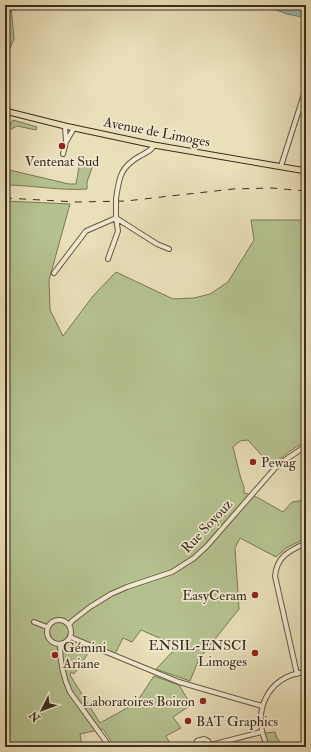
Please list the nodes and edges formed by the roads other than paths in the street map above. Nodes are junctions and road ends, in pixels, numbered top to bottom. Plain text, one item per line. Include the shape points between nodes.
1 (306, 88) edge
2 (5, 111) edge
3 (65, 126) junction
4 (74, 128) junction
5 (66, 142) junction
6 (154, 145) junction
7 (63, 154) dead end
8 (281, 166) junction
9 (306, 171) edge
10 (116, 218) junction
11 (169, 249) dead end
12 (108, 259) dead end
13 (54, 273) dead end
14 (306, 446) edge
15 (306, 543) edge
16 (34, 622) dead end
17 (69, 625) junction
18 (48, 627) junction
19 (70, 637) junction
20 (60, 645) junction
21 (306, 672) edge
22 (297, 674) junction
23 (262, 706) junction
24 (261, 732) junction
25 (211, 746) edge
26 (110, 747) edge
27 (195, 747) edge
28 (268, 747) edge

1 - 8 street
2 - 3 main road, Avenue de Limoges
3 - 4 main road, Avenue de Limoges
3 - 5 street
4 - 5 street
4 - 6 main road, Avenue de Limoges
5 - 7 street
6 - 8 main road, Avenue de Limoges
6 - 10 street, bridge via 123,170 119,178
8 - 9 main road, Avenue de Limoges
10 - 11 street
10 - 12 street via 118,231
10 - 13 street via 86,232
14 - 17 street, Rue Soyouz via 276,468 194,558 172,572 111,594 90,607
15 - 22 street via 284,555 276,567 275,576
16 - 18 street
17 - 18 street via 58,620
17 - 19 street
18 - 20 street via 46,634 49,640
19 - 20 street
19 - 23 street via 179,682
20 - 26 street via 62,666 70,692
21 - 22 street
22 - 23 street via 275,685
23 - 24 street
24 - 25 street
24 - 28 street
25 - 27 street via 208,741 201,739

